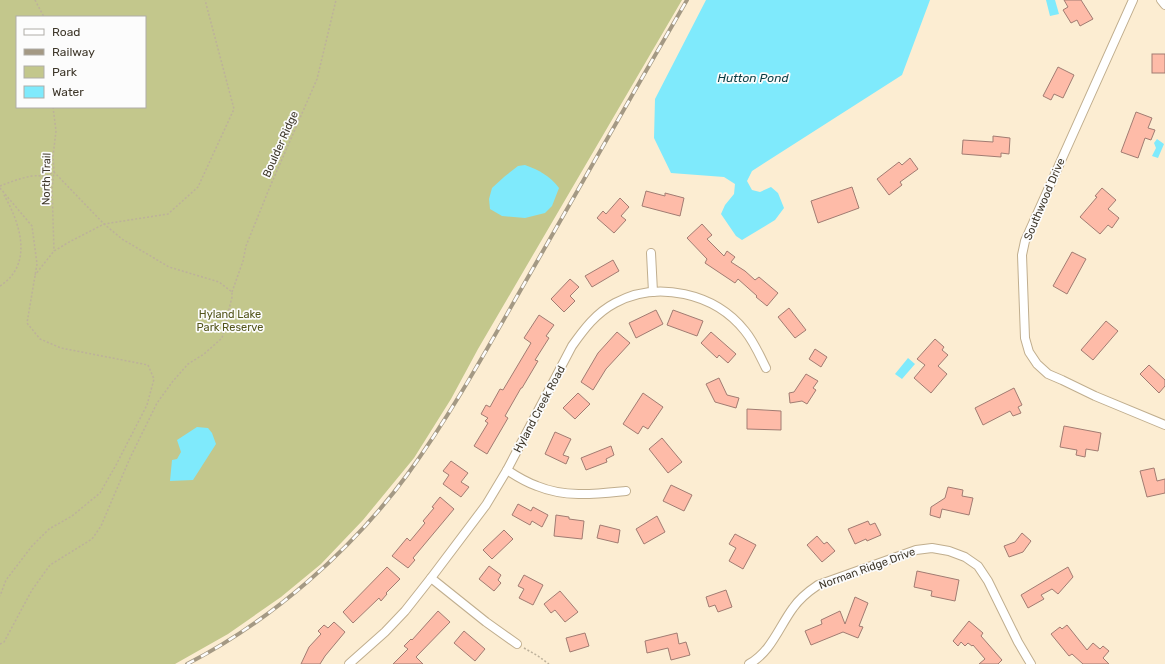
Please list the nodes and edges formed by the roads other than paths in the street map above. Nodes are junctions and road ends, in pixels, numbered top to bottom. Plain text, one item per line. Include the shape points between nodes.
1 (1133, 0) edge
2 (1160, 0) edge
3 (1165, 5) edge
4 (651, 253) dead end
5 (653, 292) junction
6 (766, 368) dead end
7 (1165, 425) edge
8 (507, 470) junction
9 (626, 491) dead end
10 (431, 578) junction
11 (517, 644) road end
12 (349, 664) edge
13 (750, 664) edge
14 (1031, 664) edge

1 - 7 street, Southwood Drive via 1025,241 1022,256 1025,338 1029,352 1048,374
2 - 3 street
4 - 5 street
5 - 6 street, Hyland Creek Road via 675,292 695,297 731,316 745,331
5 - 8 street, Hyland Creek Road via 615,303 583,330 572,346
8 - 9 street via 537,486 559,492 581,495
8 - 10 street, Hyland Creek Road via 486,505
10 - 11 street
10 - 12 street, Hyland Creek Road via 385,632
13 - 14 street, Norman Ridge Drive via 767,648 793,607 818,585 911,552 932,548 965,557 978,566

